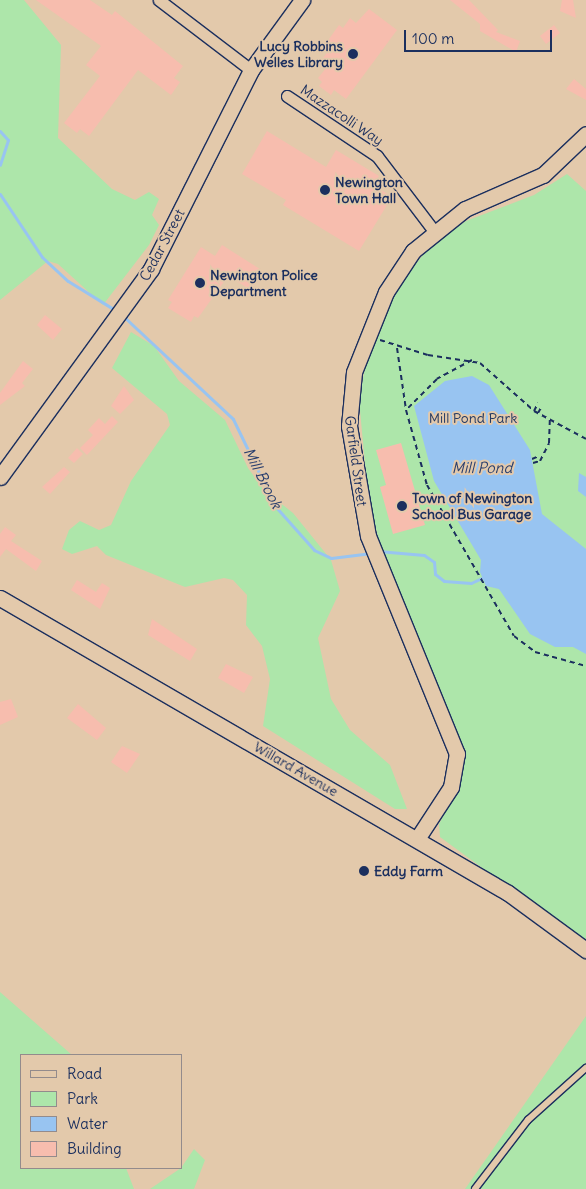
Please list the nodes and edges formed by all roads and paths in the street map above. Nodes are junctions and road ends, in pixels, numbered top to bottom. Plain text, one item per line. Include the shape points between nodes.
1 (159, 0) edge
2 (302, 0) edge
3 (251, 70) junction
4 (287, 96) dead end
5 (586, 134) edge
6 (434, 231) junction
7 (376, 338) dead end
8 (396, 348) junction
9 (472, 360) junction
10 (538, 404) dead end
11 (542, 406) dead end
12 (406, 410) junction
13 (534, 411) junction
14 (538, 413) junction
15 (550, 420) junction
16 (547, 425) junction
17 (545, 429) dead end
18 (586, 439) edge
19 (539, 456) junction
20 (532, 459) dead end
21 (533, 463) dead end
22 (0, 477) edge
23 (0, 598) edge
24 (586, 666) edge
25 (417, 839) junction
26 (586, 950) edge
27 (586, 1068) edge
28 (475, 1189) edge

1 - 3 street
2 - 3 main road, Cedar Street
3 - 22 main road, Cedar Street via 151,269
4 - 6 street, Mazzacolli Way via 377,156
5 - 6 main road, Garfield Street via 543,175 465,209
6 - 25 main road, Garfield Street via 413,251 394,279 354,372 349,426 368,536 457,754 451,787
7 - 8 path
8 - 9 path
8 - 12 path
9 - 12 path via 437,378
9 - 13 path
10 - 13 path
11 - 14 path
12 - 24 path via 427,484 486,590 521,644
13 - 14 path
14 - 15 path
15 - 16 path
15 - 18 path
16 - 17 path
16 - 19 path via 551,437
19 - 20 path
19 - 21 path via 540,461
23 - 25 main road, Willard Avenue
25 - 26 main road, Willard Avenue via 514,898
27 - 28 lane via 528,1120

